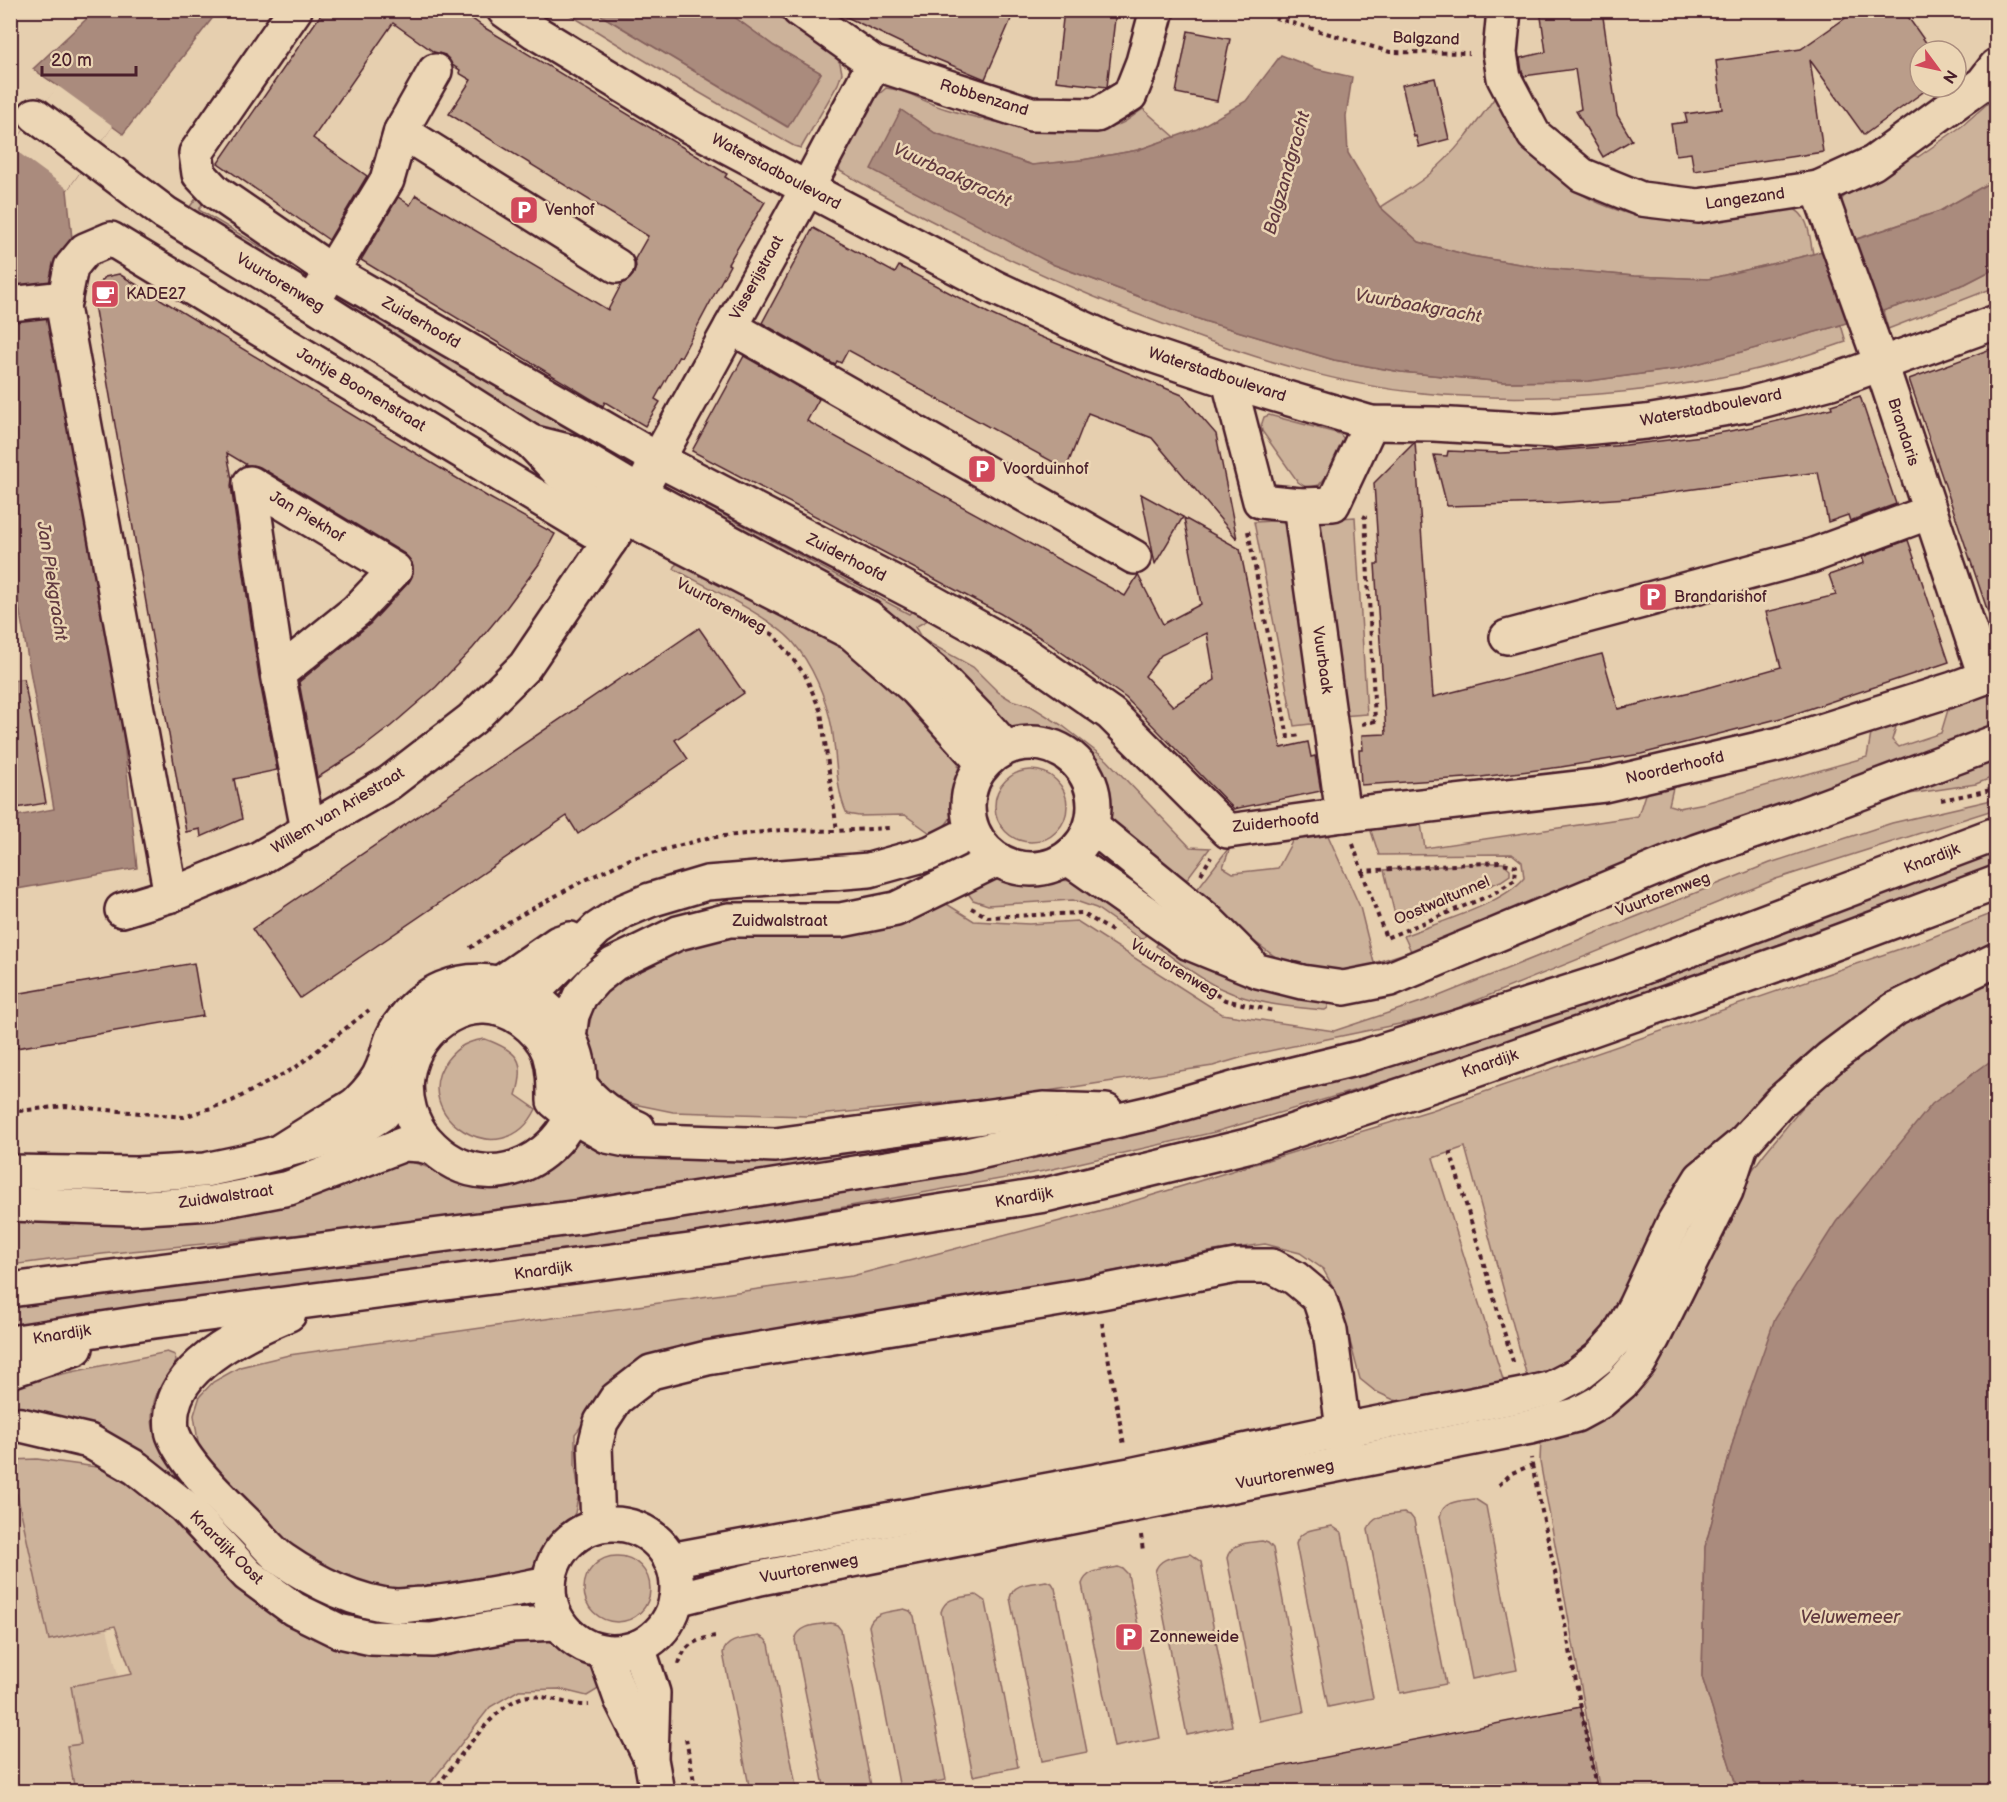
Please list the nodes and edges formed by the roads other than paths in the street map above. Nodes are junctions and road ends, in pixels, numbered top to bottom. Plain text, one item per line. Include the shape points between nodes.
1 (295, 10) edge
2 (504, 10) edge
3 (799, 10) edge
4 (1157, 10) edge
5 (1504, 10) edge
6 (874, 63) junction
7 (1996, 66) edge
8 (435, 71) dead end
9 (35, 115) dead end
10 (401, 131) junction
11 (1818, 188) junction
12 (807, 189) junction
13 (617, 266) dead end
14 (330, 271) junction
15 (65, 298) junction
16 (17, 303) edge
17 (314, 304) junction
18 (1996, 322) edge
19 (730, 327) junction
20 (1881, 364) junction
21 (1229, 381) junction
22 (1371, 423) junction
23 (657, 459) junction
24 (1300, 505) junction
25 (1930, 512) junction
26 (626, 517) junction
27 (1134, 557) dead end
28 (1507, 637) dead end
29 (278, 674) junction
30 (1991, 675) edge
31 (1996, 742) edge
32 (994, 755) junction
33 (1343, 815) junction
34 (1092, 826) junction
35 (308, 830) junction
36 (972, 832) junction
37 (1996, 834) edge
38 (1068, 858) junction
39 (996, 860) junction
40 (1996, 884) edge
41 (171, 895) junction
42 (122, 910) dead end
43 (597, 929) junction
44 (1996, 960) edge
45 (1258, 970) junction
46 (530, 995) junction
47 (500, 996) junction
48 (568, 1037) junction
49 (395, 1071) junction
50 (578, 1082) junction
51 (1150, 1113) junction
52 (572, 1116) junction
53 (667, 1140) junction
54 (1742, 1144) junction
55 (432, 1148) junction
56 (10, 1172) edge
57 (10, 1204) edge
58 (10, 1290) edge
59 (318, 1301) junction
60 (154, 1321) junction
61 (10, 1343) edge
62 (10, 1371) edge
63 (10, 1424) edge
64 (1343, 1430) junction
65 (1347, 1463) junction
66 (1133, 1490) junction
67 (598, 1525) junction
68 (670, 1560) junction
69 (549, 1583) junction
70 (676, 1599) junction
71 (559, 1623) junction
72 (638, 1647) junction
73 (605, 1654) junction
74 (651, 1759) junction
75 (657, 1791) edge

1 - 14 street via 196,153 199,174 216,192
2 - 12 street, Waterstadboulevard via 691,127
3 - 6 street, Robbenzand
4 - 6 street, Robbenzand via 1130,94 1096,115 1031,114
5 - 11 street, Langezand via 1500,53 1504,78 1533,135 1581,175 1641,199 1698,206
6 - 12 street, Visserijstraat
7 - 11 street, Langezand via 1983,83 1873,163
8 - 10 street
9 - 17 street, Vuurtorenweg via 165,213
10 - 13 street
10 - 14 street via 387,180
11 - 20 street, Brandaris
12 - 19 street, Visserijstraat
12 - 21 street, Waterstadboulevard via 996,288 1116,343
14 - 17 street
14 - 23 street, Zuiderhoofd
15 - 16 street
15 - 26 street, Jantje Boonenstraat via 71,267 85,250 111,239
15 - 41 street via 63,307
17 - 26 street, Vuurtorenweg via 531,442 570,452
18 - 20 street, Waterstadboulevard
19 - 23 street, Visserijstraat
19 - 27 street
20 - 22 street, Waterstadboulevard via 1746,405 1646,422 1552,431
20 - 25 street, Brandaris
21 - 22 street, Waterstadboulevard
21 - 24 street via 1260,501
22 - 24 street via 1333,504
23 - 26 street, Visserijstraat
23 - 33 street, Zuiderhoofd via 1022,652 1111,714 1228,831
24 - 33 street, Vuurbaak
25 - 28 street via 1811,555
25 - 30 street, Brandaris
26 - 32 street, Vuurtorenweg via 868,617 933,671 981,720
26 - 35 street, Willem van Ariestraat via 525,666 472,719 389,783
29 - 29 street, Jan Piekhof via 356,611 395,570 250,483
29 - 35 street, Jan Piekhof
30 - 33 street, Noorderhoofd via 1779,744 1604,784
31 - 45 street, Vuurtorenweg via 1697,851 1390,979 1344,988
32 - 34 street via 1034,742 1062,750 1083,769 1094,797
32 - 36 street via 970,784 966,808
34 - 38 street
34 - 45 street, Vuurtorenweg via 1207,920
35 - 41 street, Willem van Ariestraat via 258,859
36 - 39 street
36 - 43 street via 930,853 869,870 707,883 650,900
37 - 51 street, Knardijk via 1620,976 1363,1057
38 - 39 street via 1045,869 1020,870
38 - 45 street, Vuurtorenweg via 1189,943
39 - 48 street, Zuidwalstraat via 896,909 841,920 729,920 678,933 614,964 595,979 580,996
40 - 59 street, Knardijk via 1447,1080 1251,1145 1045,1195 697,1250
41 - 42 street, Willem van Ariestraat
43 - 46 street
43 - 47 street via 558,943
44 - 54 street, Vuurtorenweg via 1895,1008 1788,1094
46 - 47 street via 517,988
46 - 48 street via 547,1008
47 - 49 street via 482,981 447,986 431,994 416,1005 394,1032 387,1049
47 - 52 street via 540,1037 552,1067 554,1101
48 - 50 street via 578,1067
49 - 55 street via 406,1091 414,1122
49 - 56 street, Zuidwalstraat via 373,1086 356,1105 280,1151 243,1162 205,1170 136,1174
50 - 52 street
50 - 53 street via 601,1107
51 - 53 street via 1043,1109 776,1145
51 - 58 street, Knardijk via 962,1156 580,1217
52 - 53 street via 607,1136
52 - 55 street via 546,1151 519,1167 473,1169 458,1165
54 - 64 street, Vuurtorenweg via 1701,1178 1674,1222 1617,1337 1577,1375 1552,1388 1523,1395
54 - 65 street, Vuurtorenweg via 1726,1191 1653,1338 1628,1377 1600,1402 1576,1415 1530,1427
55 - 57 street, Zuidwalstraat via 404,1144 289,1188 211,1203 130,1208
59 - 60 street, Knardijk
59 - 69 street via 221,1349 181,1386 172,1407 172,1432 184,1455 281,1558 317,1581 356,1597 396,1606 452,1601
60 - 61 street, Knardijk
60 - 62 street
63 - 71 street, Knardijk Oost via 89,1441 136,1468 185,1507 248,1575 294,1610 339,1631 371,1638 432,1640 510,1625
64 - 65 street
64 - 66 street, Vuurtorenweg
64 - 67 street via 1330,1331 1319,1298 1295,1278 1272,1266 1236,1266 651,1372 616,1399 602,1422 595,1446
65 - 66 street, Vuurtorenweg
66 - 68 street, Vuurtorenweg
66 - 70 street, Vuurtorenweg
67 - 68 street via 640,1530 663,1548
67 - 69 street via 579,1533 564,1546 553,1564
68 - 70 street via 676,1579
69 - 71 street via 550,1604
70 - 72 street via 663,1628
71 - 73 street via 569,1636
72 - 73 street
72 - 74 street via 653,1694
73 - 74 street via 621,1700
74 - 75 street

